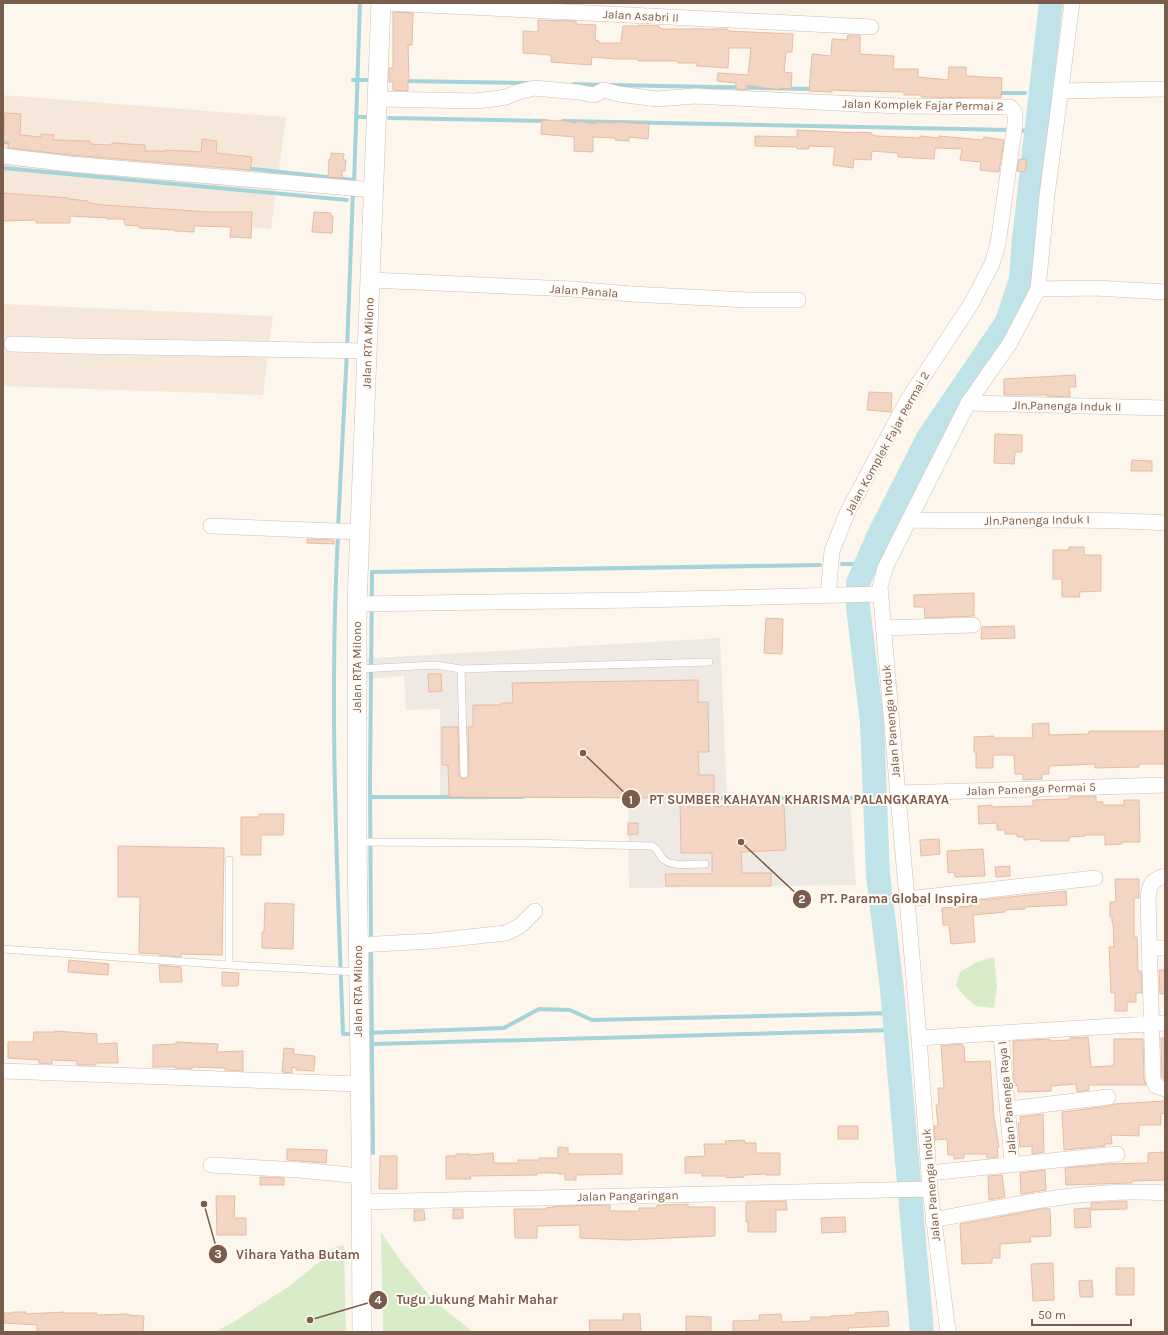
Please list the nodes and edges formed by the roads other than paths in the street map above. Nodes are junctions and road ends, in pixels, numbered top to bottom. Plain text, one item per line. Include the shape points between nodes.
1 (381, 3) edge
2 (387, 3) edge
3 (1072, 3) edge
4 (871, 27) dead end
5 (1165, 89) edge
6 (1060, 91) junction
7 (378, 99) junction
8 (3, 156) edge
9 (374, 190) junction
10 (370, 280) junction
11 (1038, 289) junction
12 (1165, 292) edge
13 (798, 300) dead end
14 (12, 344) dead end
15 (368, 351) junction
16 (968, 403) junction
17 (1165, 408) edge
18 (909, 520) junction
19 (1165, 523) edge
20 (211, 526) dead end
21 (360, 532) junction
22 (875, 594) junction
23 (828, 595) junction
24 (357, 604) junction
25 (974, 625) dead end
26 (883, 628) junction
27 (709, 662) dead end
28 (362, 669) junction
29 (461, 669) junction
30 (464, 774) dead end
31 (1165, 785) edge
32 (897, 793) junction
33 (361, 842) junction
34 (229, 860) dead end
35 (705, 864) dead end
36 (1095, 878) dead end
37 (1159, 879) edge
38 (907, 899) junction
39 (535, 912) dead end
40 (358, 945) junction
41 (1149, 948) junction
42 (1165, 948) edge
43 (3, 949) edge
44 (229, 965) junction
45 (358, 972) junction
46 (1158, 1023) edge
47 (1001, 1033) junction
48 (919, 1038) junction
49 (3, 1071) edge
50 (359, 1084) junction
51 (1165, 1088) edge
52 (1108, 1097) dead end
53 (1008, 1109) junction
54 (1117, 1154) dead end
55 (1012, 1163) junction
56 (211, 1165) dead end
57 (929, 1173) junction
58 (361, 1176) junction
59 (924, 1189) junction
60 (1165, 1194) edge
61 (361, 1202) junction
62 (933, 1220) junction
63 (362, 1332) edge
64 (948, 1332) edge

1 - 7 street, Jalan RTA Milono
2 - 4 street, Jalan Asabri II
3 - 6 street
5 - 6 street
6 - 11 street
7 - 9 street, Jalan RTA Milono
7 - 23 street, Jalan Komplek Fajar Permai 2 via 475,101 534,88 594,95 604,90 658,99 694,96 898,106 1010,107 1016,113 998,244 992,264 971,304 907,401 848,512 832,551
8 - 9 street
9 - 10 street, Jalan RTA Milono
10 - 13 street, Jalan Panala via 748,300
10 - 15 street, Jalan RTA Milono
11 - 12 street via 1095,288
11 - 16 street, Jalan Panenga Induk via 1010,343
14 - 15 street
15 - 21 street, Jalan RTA Milono
16 - 17 street, Jln.Panenga Induk II
16 - 18 street, Jalan Panenga Induk
18 - 19 street, Jln.Panenga Induk I via 1077,519
18 - 22 street, Jalan Panenga Induk
20 - 21 street
21 - 24 street, Jalan RTA Milono
22 - 23 street
22 - 26 street, Jalan Panenga Induk
23 - 24 street
24 - 28 street, Jalan RTA Milono
25 - 26 street
26 - 32 street, Jalan Panenga Induk
27 - 29 lane
28 - 29 lane via 435,665
28 - 33 street, Jalan RTA Milono
29 - 30 lane
31 - 32 street, Jalan Panenga Permai 5
32 - 38 street, Jalan Panenga Induk
33 - 35 lane via 652,846 658,849 663,858 674,864
33 - 40 street, Jalan RTA Milono
34 - 44 lane
36 - 38 street
37 - 41 street via 1148,888
38 - 48 street, Jalan Panenga Induk
39 - 40 street via 520,926 506,933
40 - 45 street, Jalan RTA Milono
41 - 42 street
41 - 46 street
43 - 44 lane
44 - 45 lane
45 - 50 street, Jalan RTA Milono
46 - 47 street
46 - 51 street via 1153,1079 1156,1086
47 - 48 street
47 - 53 street, Jalan Panenga Raya I
48 - 57 street, Jalan Panenga Induk
49 - 50 street
50 - 58 street, Jalan RTA Milono
52 - 53 street
53 - 55 street, Jalan Panenga Raya I
54 - 55 street, Jalan Panenga Raya I
55 - 57 street, Jalan Panenga Raya I
56 - 58 street
57 - 59 street, Jalan Panenga Induk
58 - 61 street, Jalan RTA Milono
59 - 61 street, Jalan Pangaringan
59 - 62 street, Jalan Panenga Induk
60 - 62 street via 1096,1193
61 - 63 street, Jalan RTA Milono
62 - 64 street, Jalan Panenga Induk

